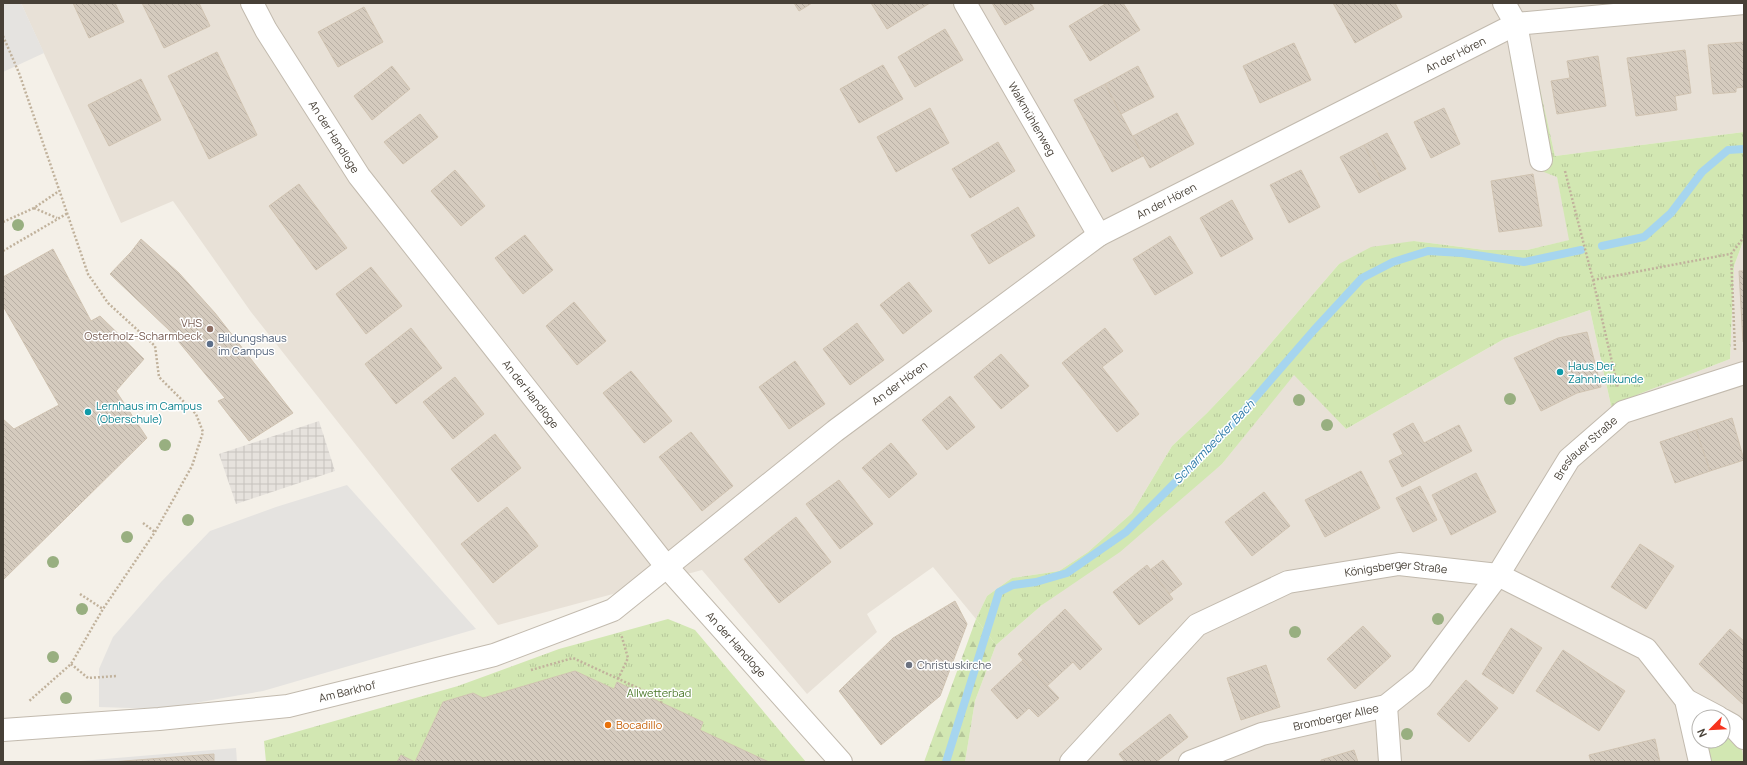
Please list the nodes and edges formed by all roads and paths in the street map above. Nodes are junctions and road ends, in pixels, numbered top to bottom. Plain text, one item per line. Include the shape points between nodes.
1 (252, 3) edge
2 (964, 3) edge
3 (1504, 3) edge
4 (1744, 3) edge
5 (1516, 24) junction
6 (3, 36) edge
7 (1541, 160) joint
8 (59, 191) junction
9 (34, 208) junction
10 (68, 214) junction
11 (57, 218) junction
12 (3, 222) edge
13 (1099, 235) junction
14 (1744, 237) edge
15 (3, 251) edge
16 (1731, 254) junction
17 (1594, 280) junction
18 (1735, 351) dead end
19 (1744, 373) edge
20 (1623, 412) junction
21 (143, 523) dead end
22 (154, 532) junction
23 (666, 566) junction
24 (1498, 574) junction
25 (80, 594) dead end
26 (103, 609) junction
27 (628, 658) dead end
28 (71, 664) junction
29 (530, 671) dead end
30 (117, 676) dead end
31 (618, 679) junction
32 (1686, 700) junction
33 (661, 702) dead end
34 (23, 706) dead end
35 (1386, 706) junction
36 (1703, 709) edge
37 (1731, 724) edge
38 (3, 730) edge
39 (1744, 738) edge
40 (841, 762) edge
41 (1071, 762) edge
42 (1190, 762) edge
43 (1390, 762) edge
44 (1700, 762) edge

1 - 23 street, An der Handloge via 266,30 359,176
2 - 13 street, Walkmühlenweg
3 - 5 street
4 - 5 street, An der Hören
5 - 7 street
5 - 13 street, An der Hören
6 - 8 path via 19,73
7 - 17 path via 1565,170
8 - 9 path
8 - 10 path
9 - 11 path
9 - 12 path
10 - 11 path
10 - 22 path via 88,274 108,303 154,346 159,377 196,414 203,432 192,466
11 - 15 path
13 - 23 street, An der Hören via 835,431
14 - 16 path
16 - 17 path
16 - 18 path
17 - 20 path
19 - 20 street, Breslauer Straße
20 - 24 street, Breslauer Straße via 1569,459
21 - 22 path
22 - 26 path
23 - 38 street, Am Barkhof via 613,610 494,655 288,706 159,720
23 - 40 street, An der Handloge
24 - 32 street, Königsberger Straße via 1646,650
24 - 35 street, Bromberger Allee via 1421,678
24 - 41 street, Königsberger Straße via 1399,564 1288,582 1197,625
25 - 26 path
26 - 28 path
27 - 31 path
28 - 30 path via 88,678
28 - 34 path
29 - 31 path via 573,658
31 - 33 path via 662,699
32 - 36 street
32 - 44 street, Königsberger Straße
35 - 42 street, Bromberger Allee via 1262,734
35 - 43 street
37 - 39 street

